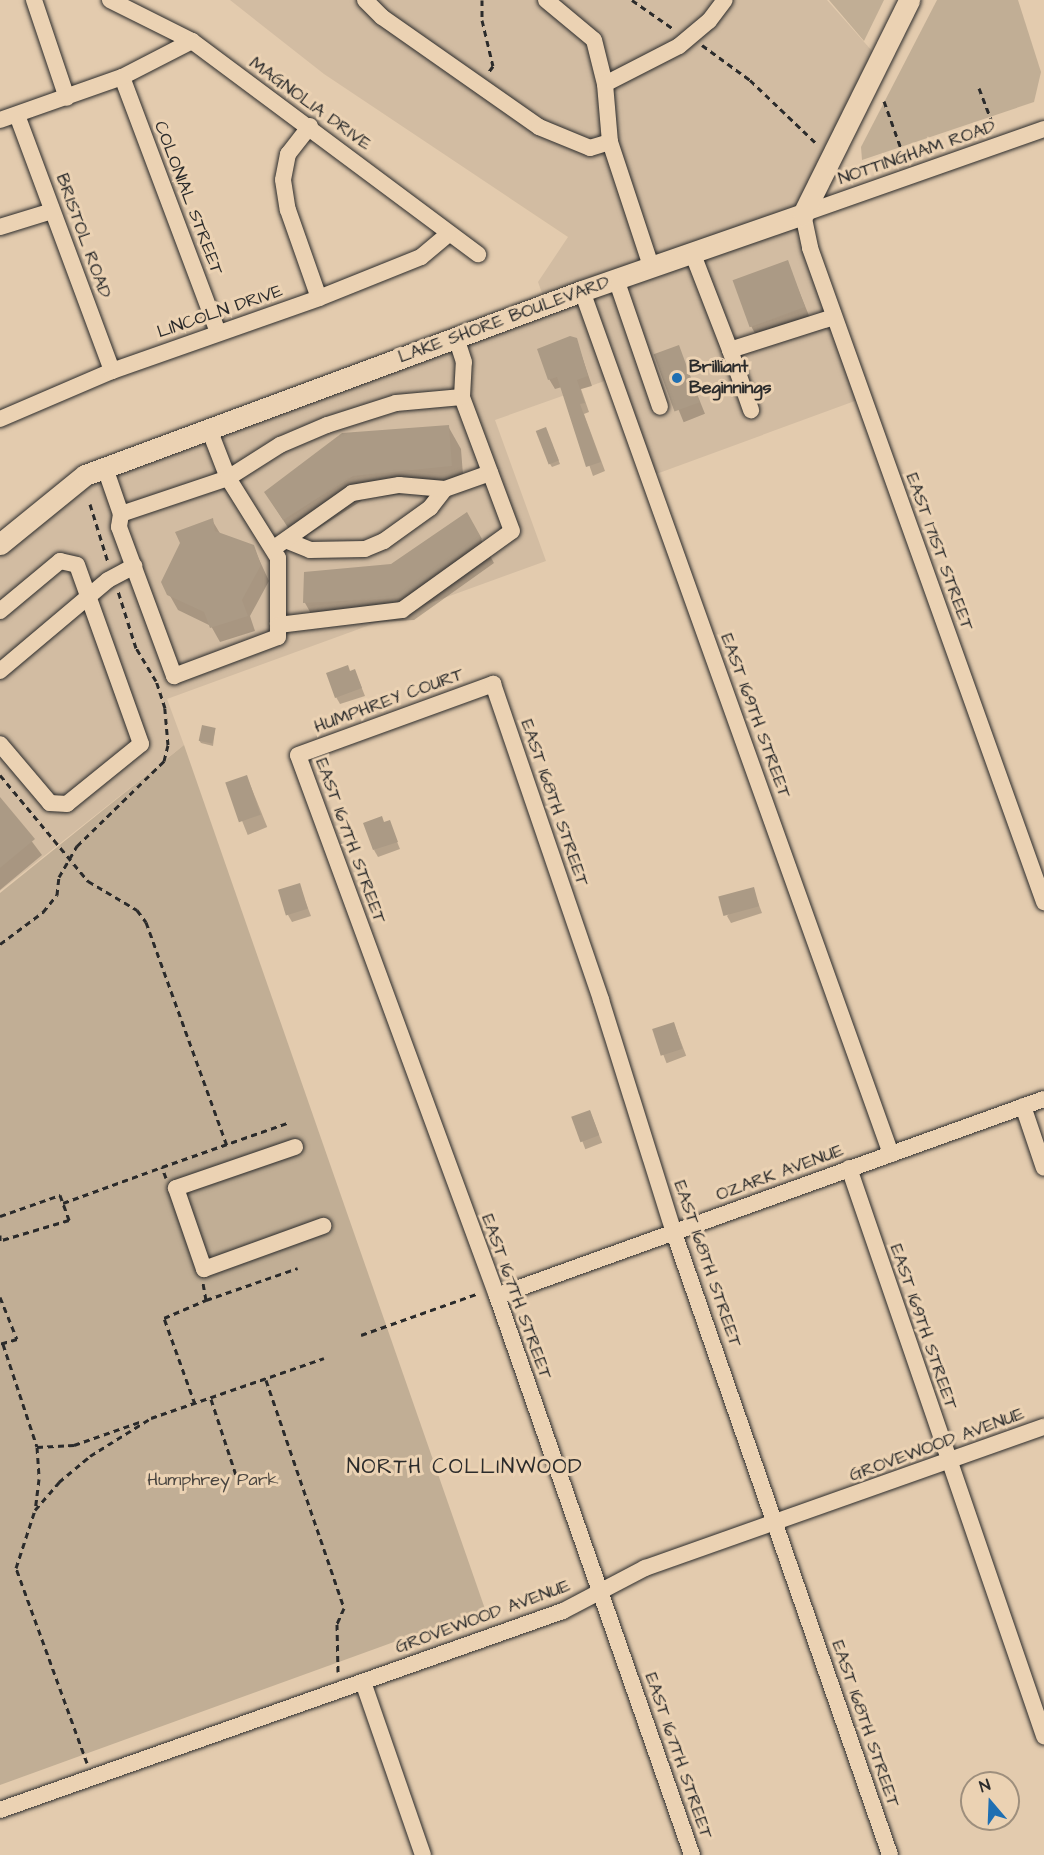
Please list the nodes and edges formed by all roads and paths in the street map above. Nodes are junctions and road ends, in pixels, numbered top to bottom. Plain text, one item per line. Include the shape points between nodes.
1 (34, 0) edge
2 (110, 0) edge
3 (365, 0) edge
4 (482, 0) edge
5 (546, 0) edge
6 (632, 0) edge
7 (725, 0) edge
8 (909, 0) edge
9 (689, 38) junction
10 (192, 41) junction
11 (122, 77) junction
12 (605, 84) junction
13 (479, 85) junction
14 (978, 88) dead end
15 (67, 98) junction
16 (884, 101) dead end
17 (17, 115) junction
18 (0, 120) edge
19 (993, 125) dead end
20 (310, 126) junction
21 (1044, 129) edge
22 (609, 142) junction
23 (816, 143) dead end
24 (903, 154) dead end
25 (52, 211) junction
26 (803, 214) junction
27 (0, 226) edge
28 (448, 234) junction
29 (692, 252) junction
30 (478, 254) dead end
31 (651, 266) junction
32 (616, 279) junction
33 (582, 291) junction
34 (319, 298) junction
35 (834, 317) junction
36 (218, 333) junction
37 (456, 338) junction
38 (730, 350) junction
39 (112, 371) junction
40 (462, 397) junction
41 (660, 407) dead end
42 (751, 410) dead end
43 (0, 419) edge
44 (209, 429) junction
45 (105, 468) junction
46 (490, 473) junction
47 (228, 478) junction
48 (445, 489) junction
49 (90, 504) dead end
50 (121, 514) junction
51 (0, 544) edge
52 (281, 544) junction
53 (134, 566) junction
54 (116, 585) junction
55 (90, 595) junction
56 (0, 611) edge
57 (278, 625) junction
58 (0, 672) edge
59 (493, 684) joint
60 (0, 744) edge
61 (298, 755) joint
62 (0, 775) edge
63 (1044, 902) edge
64 (1044, 1099) edge
65 (1023, 1106) junction
66 (226, 1146) dead end
67 (296, 1147) dead end
68 (891, 1154) junction
69 (162, 1167) dead end
70 (849, 1168) junction
71 (1044, 1168) edge
72 (63, 1203) junction
73 (0, 1216) edge
74 (323, 1226) dead end
75 (674, 1233) junction
76 (0, 1235) edge
77 (1, 1242) edge
78 (298, 1268) dead end
79 (476, 1294) dead end
80 (497, 1296) junction
81 (0, 1297) edge
82 (206, 1300) dead end
83 (361, 1335) dead end
84 (1, 1344) edge
85 (324, 1358) dead end
86 (266, 1380) junction
87 (211, 1399) junction
88 (151, 1418) junction
89 (1044, 1427) edge
90 (37, 1448) junction
91 (948, 1461) junction
92 (238, 1481) dead end
93 (35, 1510) junction
94 (774, 1524) junction
95 (601, 1592) junction
96 (338, 1672) dead end
97 (363, 1682) junction
98 (1044, 1736) edge
99 (92, 1778) junction
100 (0, 1810) edge
101 (423, 1855) edge
102 (692, 1855) edge
103 (890, 1855) edge

1 - 15 street
2 - 10 street, MAGNOLIA DRIVE
3 - 13 street via 382,17
4 - 13 path via 482,20 493,66
5 - 12 street via 594,40
6 - 9 path
7 - 9 street
8 - 26 main road
9 - 12 street
9 - 23 path via 750,80
10 - 11 street
10 - 20 street, MAGNOLIA DRIVE
11 - 15 street
11 - 36 street, COLONIAL STREET
12 - 22 street
13 - 22 street via 539,127 590,148
14 - 19 path
15 - 17 street
16 - 24 path
17 - 18 street
17 - 25 street, BRISTOL ROAD
20 - 28 street, MAGNOLIA DRIVE
20 - 34 street via 288,154 283,180 288,210
21 - 26 street, NOTTINGHAM ROAD
22 - 31 street
25 - 27 street
25 - 39 street, BRISTOL ROAD
26 - 29 main road, LAKE SHORE BOULEVARD
26 - 35 street, EAST 171ST STREET via 810,248
28 - 30 street, MAGNOLIA DRIVE
28 - 34 street, LINCOLN DRIVE via 421,257
29 - 31 main road, LAKE SHORE BOULEVARD
29 - 38 street
31 - 32 main road, LAKE SHORE BOULEVARD
32 - 33 main road, LAKE SHORE BOULEVARD
32 - 41 street
33 - 37 main road, LAKE SHORE BOULEVARD
33 - 68 street, EAST 169TH STREET
34 - 36 street, LINCOLN DRIVE
35 - 38 street
35 - 63 street, EAST 171ST STREET
36 - 39 street, LINCOLN DRIVE
37 - 40 street via 464,363
37 - 44 main road, LAKE SHORE BOULEVARD
38 - 42 street
39 - 43 street, LINCOLN DRIVE
40 - 46 street
40 - 47 street via 396,404 327,425 280,444
44 - 45 main road, LAKE SHORE BOULEVARD
44 - 47 street
45 - 50 street
45 - 51 main road, LAKE SHORE BOULEVARD via 86,475
46 - 48 street
46 - 57 street via 512,531 402,610
47 - 50 street
47 - 52 street
48 - 52 street via 399,485 352,493
48 - 52 street via 430,508 384,541 365,549 310,550
49 - 54 path
50 - 53 street via 119,527
52 - 57 street
53 - 54 street
53 - 57 street via 174,676 278,637
54 - 55 street
55 - 56 street via 77,565 60,561
55 - 58 street
55 - 60 street via 141,744 67,804 50,803
59 - 61 street, HUMPHREY COURT
59 - 75 street, EAST 168TH STREET via 601,1000
61 - 80 street, EAST 167TH STREET
62 - 66 path via 88,880 137,910 146,922
64 - 65 street, OZARK AVENUE
65 - 68 street, OZARK AVENUE
65 - 71 street
67 - 74 street via 176,1188 204,1269
68 - 70 street, OZARK AVENUE
69 - 72 path
70 - 75 street, OZARK AVENUE
70 - 91 street, EAST 169TH STREET
72 - 73 path via 60,1195
72 - 77 path via 69,1220
75 - 80 street, OZARK AVENUE
75 - 94 street, EAST 168TH STREET
76 - 77 path
78 - 82 path
79 - 83 path
80 - 95 street, EAST 167TH STREET
81 - 84 path via 17,1339
84 - 90 path
85 - 86 path
86 - 87 path
86 - 96 path via 344,1608 337,1624
87 - 88 path
87 - 92 path
88 - 90 path via 74,1445
88 - 93 path via 90,1456 59,1482
89 - 91 street, GROVEWOOD AVENUE
90 - 93 path
91 - 94 street, GROVEWOOD AVENUE
91 - 98 street, EAST 169TH STREET
93 - 99 path via 16,1568
94 - 95 street, GROVEWOOD AVENUE via 645,1568
94 - 103 street, EAST 168TH STREET
95 - 97 street, GROVEWOOD AVENUE via 563,1611
95 - 102 street, EAST 167TH STREET
97 - 99 street, GROVEWOOD AVENUE
97 - 101 street
99 - 100 street, GROVEWOOD AVENUE

